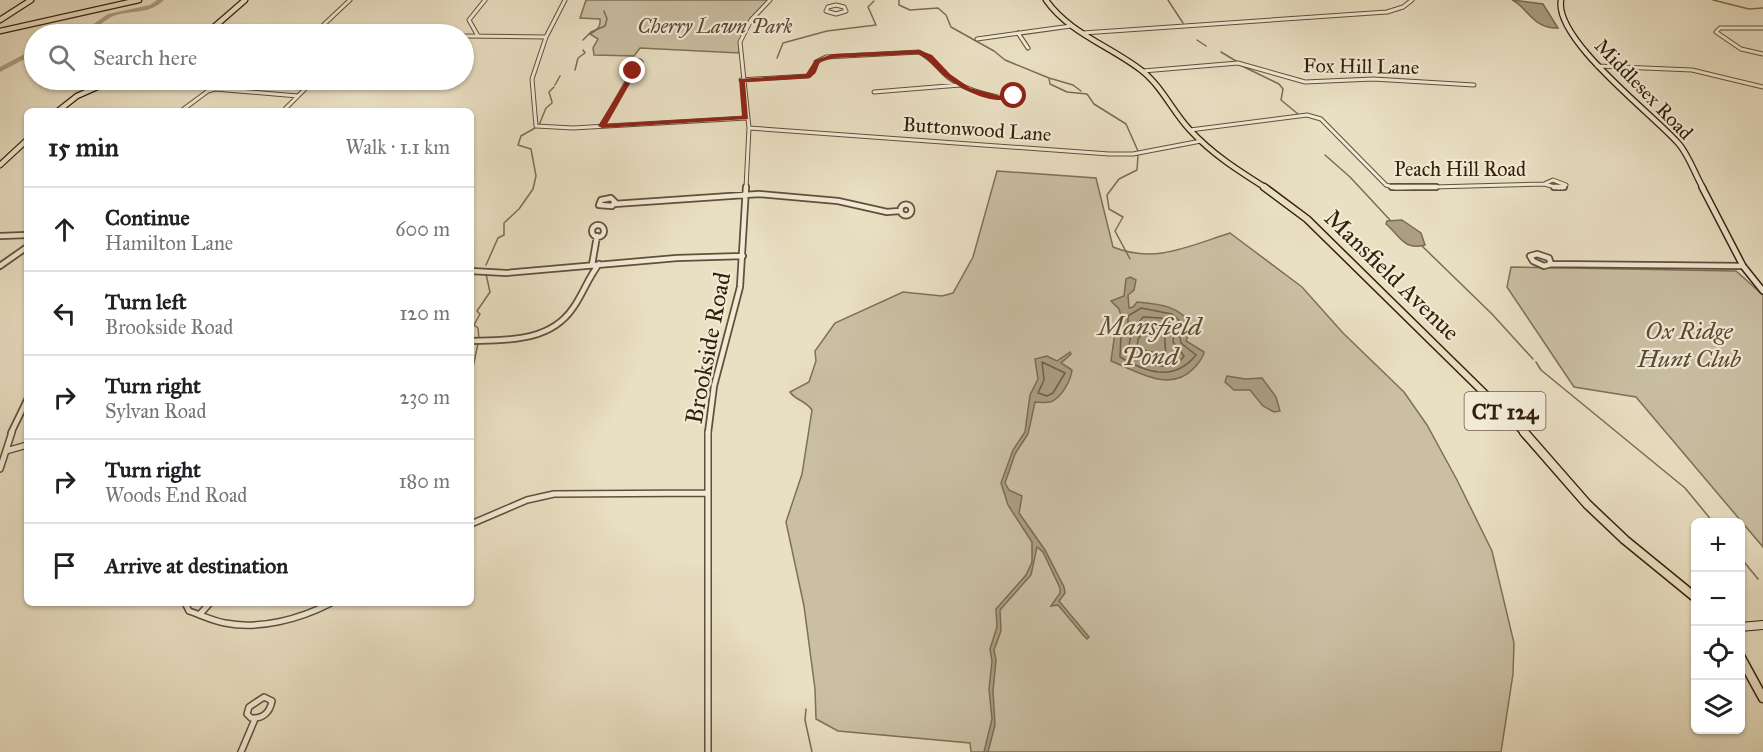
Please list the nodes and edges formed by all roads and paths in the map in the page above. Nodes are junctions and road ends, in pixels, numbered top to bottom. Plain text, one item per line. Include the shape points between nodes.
1 (31, 0) edge
2 (139, 0) edge
3 (244, 0) edge
4 (350, 0) edge
5 (485, 0) edge
6 (565, 0) edge
7 (770, 0) edge
8 (1046, 0) edge
9 (1412, 0) edge
10 (1561, 0) edge
11 (836, 2) edge
12 (0, 20) edge
13 (29, 24) edge
14 (217, 24) edge
15 (325, 24) edge
16 (471, 24) edge
17 (24, 25) edge
18 (1071, 27) junction
19 (1763, 28) edge
20 (474, 29) edge
21 (2, 30) edge
22 (1018, 33) junction
23 (1083, 33) junction
24 (474, 36) edge
25 (478, 36) junction
26 (546, 37) junction
27 (977, 39) dead end
28 (1028, 48) dead end
29 (1756, 54) junction
30 (1763, 54) edge
31 (1763, 59) edge
32 (637, 64) dead end
33 (1597, 66) junction
34 (1143, 71) junction
35 (741, 80) junction
36 (960, 85) junction
37 (1474, 85) dead end
38 (1763, 87) edge
39 (91, 90) edge
40 (213, 90) edge
41 (227, 90) edge
42 (304, 90) edge
43 (874, 92) dead end
44 (298, 96) junction
45 (1006, 99) dead end
46 (62, 108) edge
47 (186, 108) edge
48 (286, 108) edge
49 (746, 117) junction
50 (602, 126) junction
51 (749, 128) junction
52 (1190, 130) junction
53 (24, 141) edge
54 (1201, 141) junction
55 (0, 165) edge
56 (1544, 184) junction
57 (744, 194) junction
58 (614, 204) dead end
59 (899, 211) dead end
60 (24, 235) edge
61 (0, 236) edge
62 (597, 236) dead end
63 (24, 249) edge
64 (743, 256) junction
65 (599, 264) junction
66 (1551, 264) junction
67 (592, 265) junction
68 (0, 266) edge
69 (1743, 266) junction
70 (474, 271) edge
71 (1763, 291) edge
72 (476, 341) edge
73 (24, 405) edge
74 (24, 446) edge
75 (6, 451) junction
76 (0, 470) edge
77 (707, 493) junction
78 (474, 523) edge
79 (1691, 595) edge
80 (186, 606) edge
81 (207, 606) edge
82 (322, 606) edge
83 (200, 614) junction
84 (1763, 625) edge
85 (1745, 627) edge
86 (1745, 665) edge
87 (1763, 698) edge
88 (255, 719) dead end
89 (241, 752) edge
90 (708, 752) edge

1 - 12 main road
2 - 13 main road
3 - 14 main road
4 - 15 street
5 - 16 street via 469,20
6 - 26 street
7 - 35 street, Brookside Road via 742,35
8 - 18 main road, Mansfield Avenue / CT 124
9 - 23 street via 1403,8 1387,12
10 - 33 main road, Middlesex Road via 1560,6 1578,43
11 - 11 street via 828,7 826,11 846,11
17 - 21 main road
18 - 22 street
18 - 23 main road, Mansfield Avenue / CT 124
19 - 29 street via 1717,29 1741,49
20 - 25 street
22 - 27 street
22 - 28 street
23 - 34 main road, Mansfield Avenue / CT 124
24 - 25 street
25 - 26 street
26 - 50 street via 532,79 537,127
29 - 30 street
29 - 31 street
32 - 50 street
33 - 38 street via 1692,70
33 - 69 main road, Middlesex Road via 1680,145
34 - 37 street, Fox Hill Lane via 1238,63 1305,82 1373,79
34 - 52 main road, Mansfield Avenue / CT 124
35 - 36 street via 808,76 816,62 826,57 910,51 930,57
35 - 49 street, Brookside Road
36 - 43 street
36 - 45 street via 985,96
39 - 46 main road
40 - 47 street
41 - 44 street
42 - 44 street
44 - 48 street
49 - 50 street
49 - 51 street, Brookside Road
51 - 54 street, Buttonwood Lane via 1109,154 1133,154
51 - 57 street, Brookside Road
52 - 54 main road, Mansfield Avenue / CT 124
52 - 56 street, Peach Hill Road via 1307,115 1321,119 1386,185 1396,188
53 - 55 main road
54 - 79 main road, Mansfield Avenue / CT 124 via 1238,172 1307,219 1508,414 1587,504
56 - 56 street, Peach Hill Road via 1553,180 1566,185 1561,189
57 - 58 street
57 - 59 street via 838,201
57 - 64 street, Brookside Road
60 - 61 street
62 - 67 street
63 - 68 street
64 - 65 street
64 - 77 street, Brookside Road via 738,301 710,411
65 - 67 street
65 - 72 street via 584,283 570,312 553,327 529,338
66 - 66 street via 1543,255 1530,256 1537,264
66 - 69 street
67 - 70 street
69 - 71 main road, Middlesex Road
73 - 75 street
74 - 75 street
75 - 76 street
77 - 78 street via 554,494 527,500
77 - 90 street, Brookside Road
80 - 83 street via 189,611
81 - 83 street
82 - 83 street via 265,625 229,625
84 - 85 main road
86 - 87 main road
88 - 89 street

